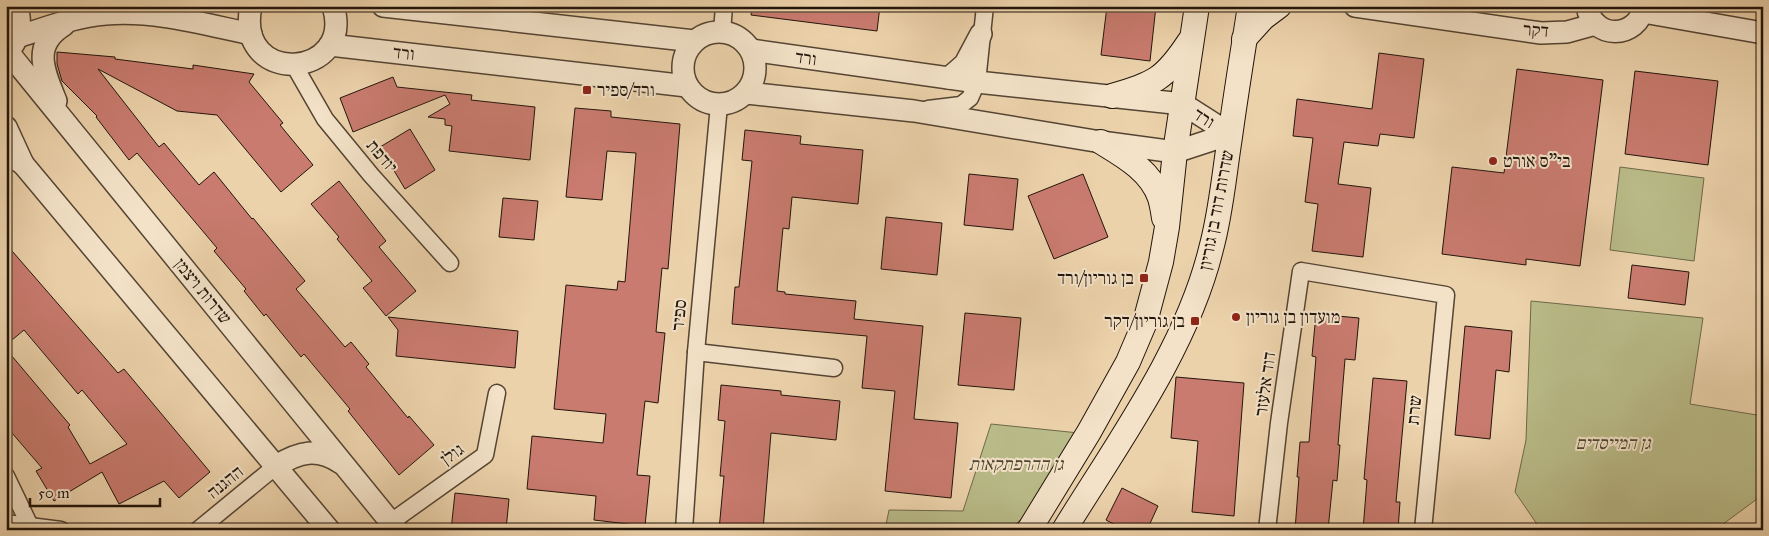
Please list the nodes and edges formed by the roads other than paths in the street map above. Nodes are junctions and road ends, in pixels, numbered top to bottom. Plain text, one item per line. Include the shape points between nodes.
1 (16, 6) edge
2 (252, 6) edge
3 (333, 6) edge
4 (382, 6) edge
5 (724, 6) edge
6 (985, 6) edge
7 (1196, 6) edge
8 (1250, 6) edge
9 (1279, 6) edge
10 (1355, 6) edge
11 (1644, 9) edge
12 (492, 12) edge
13 (1592, 15) edge
14 (72, 19) junction
15 (722, 32) junction
16 (1763, 33) edge
17 (250, 34) junction
18 (981, 34) junction
19 (1192, 38) junction
20 (1244, 39) junction
21 (694, 42) junction
22 (330, 44) junction
23 (11, 48) edge
24 (751, 50) junction
25 (294, 65) junction
26 (949, 78) junction
27 (977, 82) junction
28 (687, 86) junction
29 (746, 92) junction
30 (1112, 96) junction
31 (1183, 104) junction
32 (719, 105) junction
33 (914, 110) junction
34 (62, 117) junction
35 (6, 127) edge
36 (1230, 134) junction
37 (1101, 142) junction
38 (1175, 152) junction
39 (15, 158) edge
40 (1166, 227) junction
41 (450, 263) dead end
42 (1446, 295) joint
43 (696, 352) junction
44 (834, 368) dead end
45 (497, 393) dead end
46 (344, 464) junction
47 (276, 466) junction
48 (6, 476) edge
49 (6, 523) edge
50 (30, 526) junction
51 (394, 526) edge
52 (61, 530) edge
53 (198, 530) edge
54 (329, 530) edge
55 (684, 530) edge
56 (1029, 530) edge
57 (1064, 530) edge
58 (1267, 530) edge
59 (1422, 530) edge

1 - 23 street via 20,24
2 - 17 street
3 - 22 street via 336,30
4 - 12 street
5 - 15 street
6 - 18 street
7 - 19 main road
8 - 20 main road, שדרות דוד בן גוריון
9 - 20 main road
10 - 13 street, דקר via 1541,32 1567,32
11 - 13 street via 1639,20 1623,31 1604,30
11 - 16 street
12 - 21 street
14 - 17 street via 126,12 168,16
14 - 23 street
14 - 34 street via 50,35 43,46 44,70
15 - 21 street via 712,32
15 - 24 street via 739,38
17 - 25 street via 267,57
18 - 26 street via 965,64
18 - 27 street
19 - 30 main road via 1162,76 1150,84
19 - 31 main road
20 - 36 main road, שדרות דוד בן גוריון
21 - 28 street via 686,51 683,62
22 - 25 street via 321,56 308,63
22 - 28 street, ורד
23 - 34 street, שדרות ויצמן
24 - 26 street, ורד
24 - 29 street via 755,72
25 - 41 street, יודפת via 325,119
26 - 27 street, ורד
27 - 30 street, ורד
27 - 33 street via 970,98 961,105
28 - 32 street via 700,100
29 - 32 street via 734,102
29 - 33 street, ורד
30 - 31 street, ורד
31 - 36 street, ורד
31 - 38 main road
32 - 43 street, ספיר
33 - 37 street, ורד
34 - 46 street, שדרות ויצמן
35 - 39 street
36 - 38 street, ורד
36 - 57 main road, שדרות דוד בן גוריון via 1211,250 1188,317 1120,442
37 - 38 street, ורד
37 - 40 main road via 1146,174 1160,197
38 - 40 main road
39 - 47 street
40 - 56 main road via 1161,262 1145,322 1128,362
42 - 58 street, דוד אלעזר via 1301,271
42 - 59 street, שרת
43 - 44 street
43 - 55 street, ספיר
45 - 51 street, גולן via 485,455
46 - 47 street via 332,457 309,452
46 - 51 street, שדרות ויצמן
47 - 53 street, ההגנה
47 - 54 street
48 - 50 street
49 - 50 street
50 - 52 street

